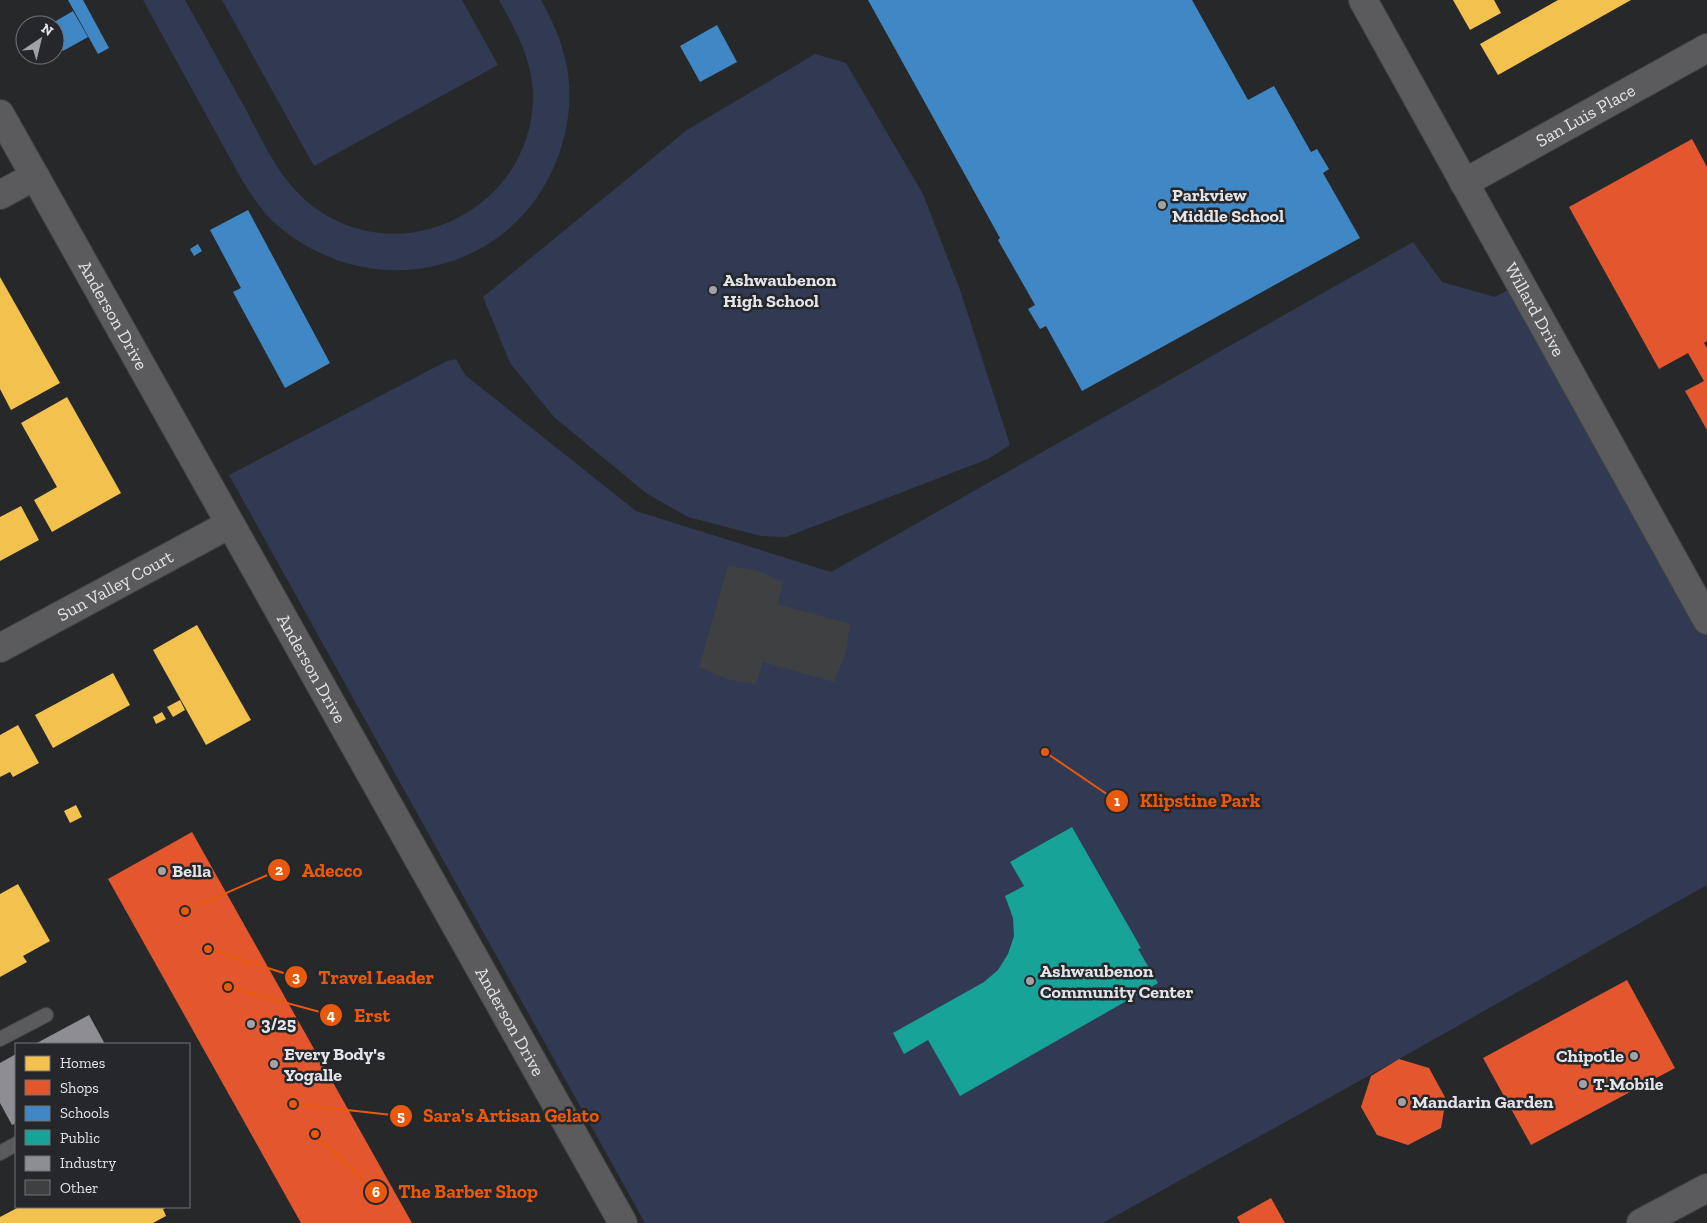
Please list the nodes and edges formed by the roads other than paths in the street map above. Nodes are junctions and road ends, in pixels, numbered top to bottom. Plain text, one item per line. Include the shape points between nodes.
1 (1362, 0) edge
2 (1707, 48) edge
3 (0, 114) edge
4 (35, 176) junction
5 (1464, 183) junction
6 (0, 195) edge
7 (230, 524) junction
8 (1707, 620) edge
9 (0, 648) edge
10 (46, 1015) dead end
11 (0, 1039) edge
12 (15, 1145) edge
13 (0, 1153) edge
14 (1707, 1188) edge
15 (623, 1223) edge
16 (1641, 1223) edge

1 - 5 street, Willard Drive
2 - 5 street, San Luis Place
3 - 4 street, Anderson Drive
4 - 6 street
4 - 7 street, Anderson Drive
5 - 8 street, Willard Drive
7 - 9 street, Sun Valley Court
7 - 15 street, Anderson Drive
10 - 11 lane
12 - 13 lane
14 - 16 street

